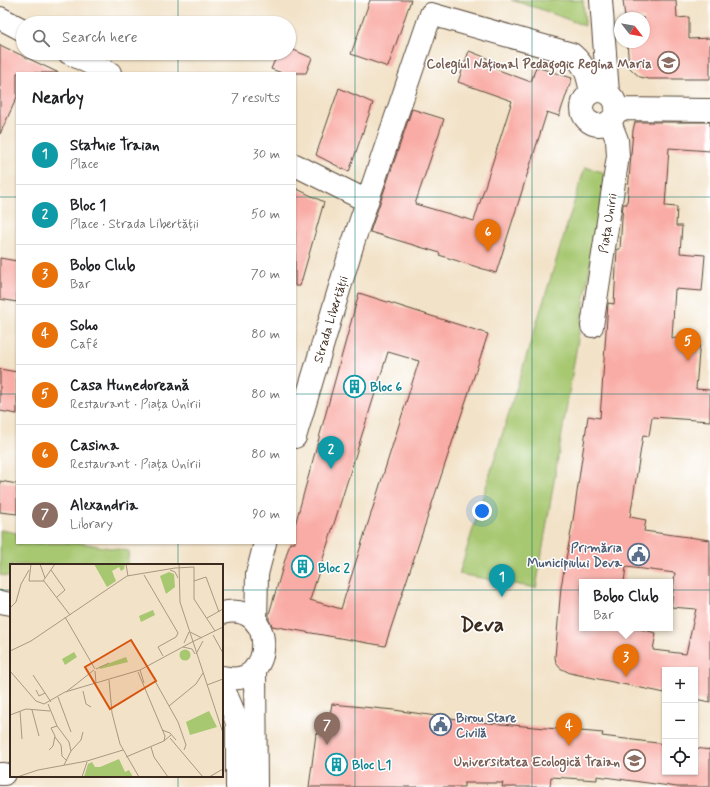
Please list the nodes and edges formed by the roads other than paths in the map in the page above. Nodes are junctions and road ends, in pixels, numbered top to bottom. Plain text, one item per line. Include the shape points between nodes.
1 (601, 0) edge
2 (433, 7) edge
3 (0, 18) edge
4 (16, 26) edge
5 (83, 60) edge
6 (108, 72) edge
7 (607, 104) junction
8 (710, 110) edge
9 (296, 166) edge
10 (367, 201) junction
11 (592, 326) dead end
12 (296, 434) edge
13 (265, 544) edge
14 (256, 574) junction
15 (0, 602) edge
16 (10, 604) edge
17 (226, 612) edge
18 (256, 622) junction
19 (255, 668) junction
20 (223, 677) edge
21 (223, 687) edge
22 (237, 787) edge
23 (256, 787) edge

1 - 7 street
2 - 7 street via 572,54 585,68
2 - 10 street, Strada Libertății
3 - 4 street
5 - 6 street
7 - 8 street
7 - 11 street, Piața Unirii via 617,140 618,156
9 - 10 street
10 - 12 street, Strada Libertății
13 - 14 street
14 - 17 street
14 - 18 street
15 - 16 street
17 - 18 street via 242,613
18 - 19 street via 264,640 264,650
19 - 20 street via 238,678
19 - 23 street
21 - 22 street via 237,724

